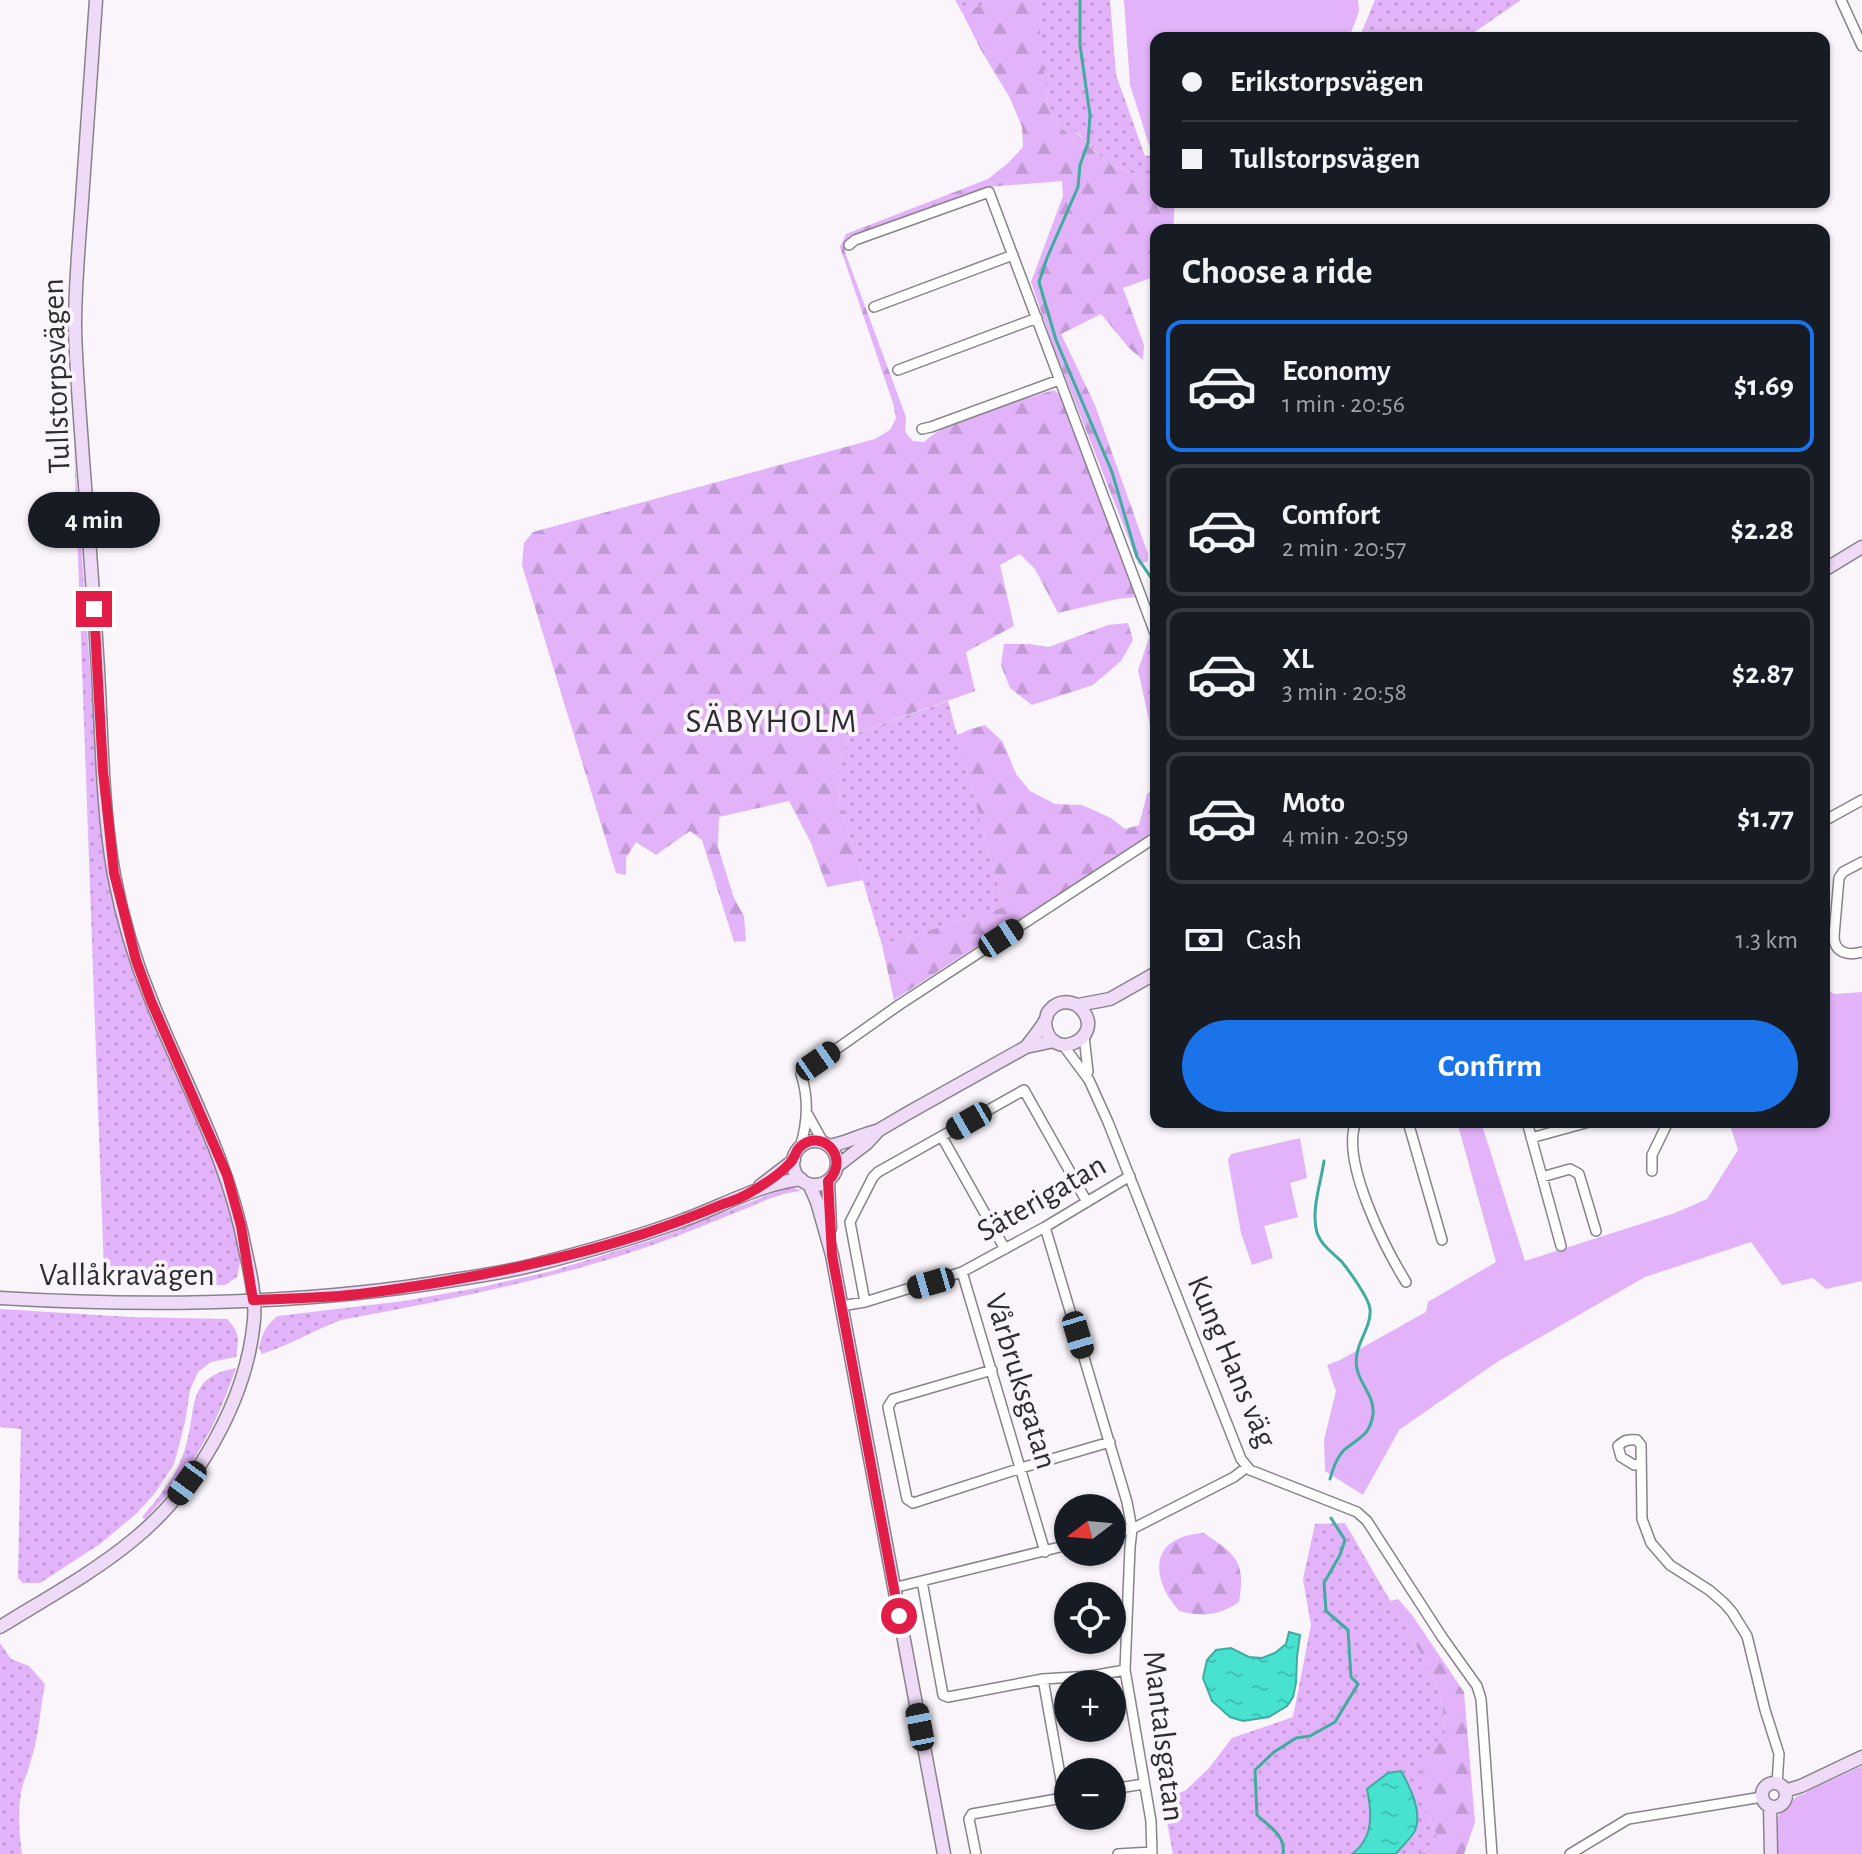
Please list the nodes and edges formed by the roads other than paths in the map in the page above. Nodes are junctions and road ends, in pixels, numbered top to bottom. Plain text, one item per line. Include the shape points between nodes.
1 (96, 0) edge
2 (1841, 0) edge
3 (1862, 46) edge
4 (849, 245) dead end
5 (1013, 255) junction
6 (874, 307) dead end
7 (1037, 318) junction
8 (898, 370) dead end
9 (1059, 380) junction
10 (922, 429) dead end
11 (1862, 547) edge
12 (1830, 566) edge
13 (1150, 620) edge
14 (1862, 801) edge
15 (1830, 818) edge
16 (1150, 841) edge
17 (1862, 862) edge
18 (1862, 952) edge
19 (1150, 976) edge
20 (1110, 999) junction
21 (1078, 1005) junction
22 (1045, 1022) junction
23 (1086, 1029) junction
24 (1058, 1043) junction
25 (1026, 1047) junction
26 (1089, 1080) junction
27 (808, 1115) junction
28 (1354, 1128) edge
29 (1410, 1128) edge
30 (1528, 1128) edge
31 (1567, 1128) edge
32 (1665, 1128) edge
33 (879, 1130) junction
34 (942, 1137) junction
35 (1531, 1138) junction
36 (826, 1144) junction
37 (800, 1147) junction
38 (794, 1160) junction
39 (837, 1166) junction
40 (1652, 1171) dead end
41 (1130, 1176) junction
42 (1542, 1177) junction
43 (805, 1181) junction
44 (828, 1181) junction
45 (751, 1192) junction
46 (1087, 1202) junction
47 (1045, 1227) junction
48 (1596, 1231) dead end
49 (1442, 1240) dead end
50 (1561, 1246) dead end
51 (1005, 1249) junction
52 (832, 1255) junction
53 (962, 1272) junction
54 (1406, 1282) dead end
55 (0, 1298) edge
56 (253, 1300) junction
57 (865, 1302) junction
58 (841, 1306) junction
59 (992, 1370) junction
60 (1110, 1442) junction
61 (1640, 1464) dead end
62 (1247, 1467) junction
63 (1021, 1468) junction
64 (1132, 1529) junction
65 (1126, 1530) edge
66 (1054, 1549) edge
67 (1045, 1552) junction
68 (922, 1581) junction
69 (893, 1588) junction
70 (0, 1627) edge
71 (1125, 1670) edge
72 (1126, 1676) edge
73 (1054, 1678) edge
74 (1043, 1679) junction
75 (1862, 1757) edge
76 (1058, 1758) edge
77 (1144, 1784) junction
78 (1126, 1787) edge
79 (1781, 1787) junction
80 (1054, 1799) edge
81 (1766, 1802) junction
82 (1152, 1853) edge
83 (944, 1854) edge
84 (976, 1854) edge
85 (1118, 1854) edge
86 (1492, 1854) edge
87 (1570, 1854) edge
88 (1771, 1854) edge

1 - 56 street, Tullstorpsvägen via 75,328 114,873 151,1001 227,1175
2 - 3 street
4 - 5 street via 989,192
5 - 6 street
5 - 7 street
7 - 8 street
7 - 9 street
9 - 10 street
9 - 13 street
11 - 12 street
14 - 15 street
16 - 27 street via 801,1074
17 - 18 street via 1839,878 1834,942 1841,952
19 - 20 street
20 - 21 street
20 - 23 street
21 - 22 street via 1057,1004
21 - 23 street via 1085,1013
22 - 24 street
22 - 25 street
23 - 24 street via 1075,1043
23 - 26 street, Kung Hans väg
24 - 25 street
24 - 26 street, Kung Hans väg
25 - 33 street
26 - 41 street, Kung Hans väg
27 - 36 street
27 - 37 street
28 - 54 street via 1352,1145 1368,1206
29 - 49 street
30 - 35 street
31 - 35 street
32 - 40 street via 1652,1155
33 - 36 street
33 - 39 street
34 - 46 street via 1024,1090
34 - 51 street
34 - 57 street via 878,1172 854,1213 850,1222
35 - 42 street
36 - 37 street via 813,1141
36 - 39 street via 836,1155
37 - 38 street
38 - 43 street
38 - 45 street
39 - 44 street
41 - 46 street, Säterigatan
41 - 62 street, Kung Hans väg
42 - 48 street via 1570,1169 1579,1174
42 - 50 street
43 - 44 street
43 - 45 street
43 - 52 street via 817,1202
44 - 52 street
45 - 56 street, Vallåkravägen via 683,1221 526,1267 340,1296
46 - 47 street, Säterigatan
47 - 51 street, Säterigatan
47 - 60 street, Mantalsgatan
51 - 53 street, Säterigatan
52 - 58 street
53 - 57 street, Säterigatan
53 - 59 street, Vårbruksgatan
55 - 56 street, Vallåkravägen via 102,1303
56 - 70 street, Tullstorpsvägen via 251,1334 234,1399 174,1500 135,1539
57 - 58 street, Säterigatan
58 - 69 street
59 - 63 street, Vårbruksgatan
59 - 63 street via 893,1399 888,1407 907,1499 913,1503
60 - 63 street
60 - 64 street, Mantalsgatan
61 - 79 street via 1642,1519 1651,1543 1670,1565 1724,1603 1747,1636 1779,1754
62 - 64 street
62 - 86 street, Kung Hans väg via 1357,1512 1367,1521 1477,1686
63 - 67 street, Vårbruksgatan
64 - 65 street
64 - 71 street, Mantalsgatan
66 - 67 street
67 - 68 street
68 - 69 street
68 - 74 street via 943,1695
69 - 83 street
72 - 77 street, Mantalsgatan
73 - 74 street
74 - 76 street
75 - 79 street via 1801,1786
77 - 78 street
77 - 82 street, Mantalsgatan
79 - 81 street via 1766,1786
79 - 81 street via 1783,1803 1777,1807
80 - 84 street via 972,1814
81 - 87 street via 1628,1819
81 - 88 street
82 - 85 street

